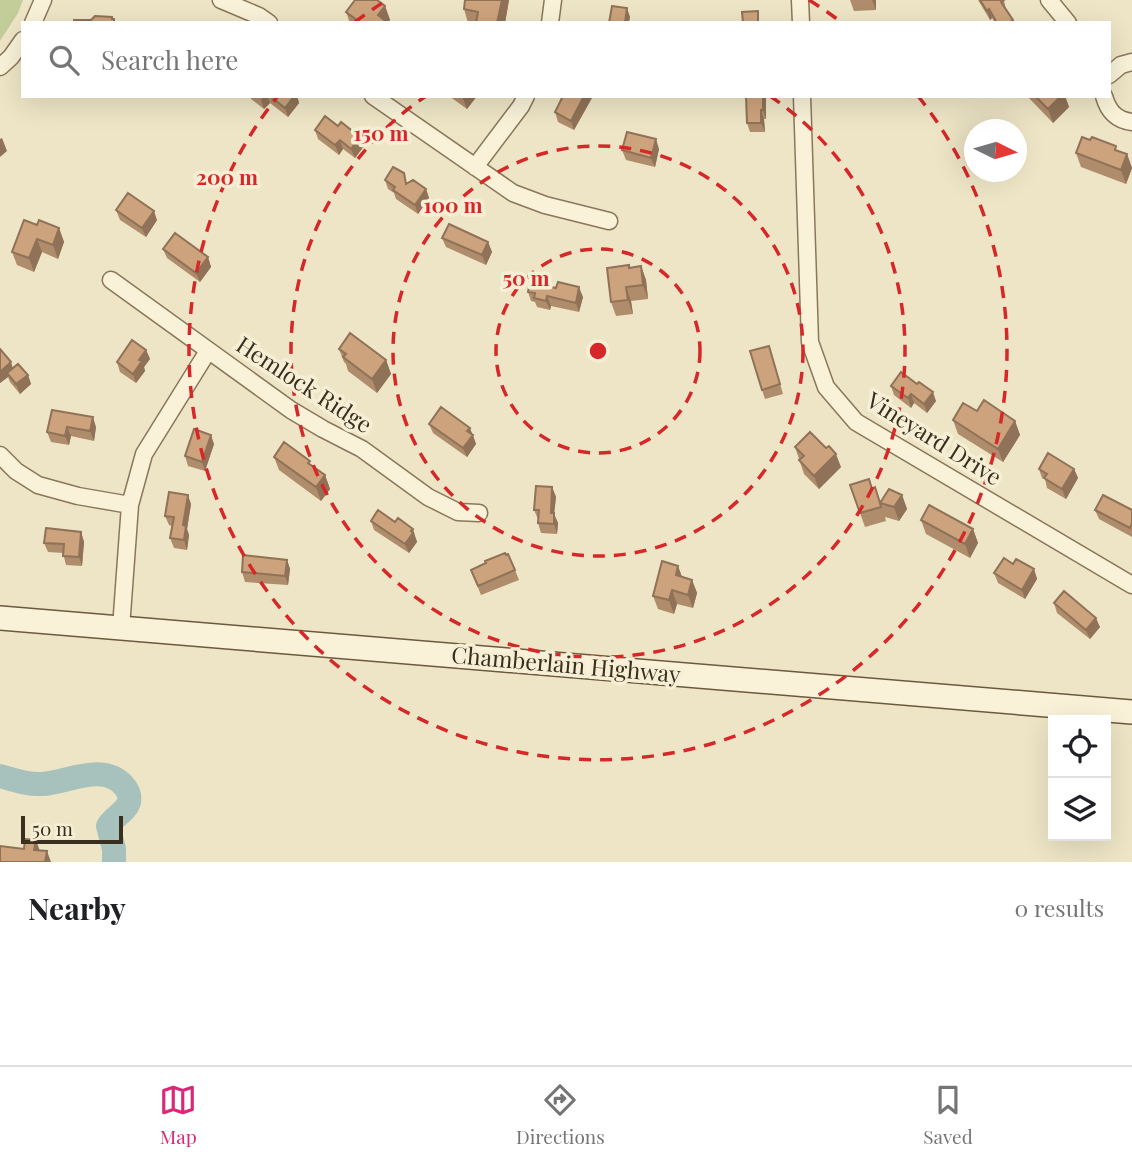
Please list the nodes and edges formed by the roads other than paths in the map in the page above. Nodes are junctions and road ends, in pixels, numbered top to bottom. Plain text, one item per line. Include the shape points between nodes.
1 (43, 0) edge
2 (221, 0) edge
3 (266, 0) edge
4 (553, 0) edge
5 (800, 0) edge
6 (1049, 0) edge
7 (264, 19) edge
8 (34, 21) edge
9 (550, 21) edge
10 (801, 21) edge
11 (1066, 21) edge
12 (21, 43) edge
13 (1132, 62) edge
14 (0, 67) edge
15 (1111, 71) edge
16 (376, 98) edge
17 (525, 98) edge
18 (802, 98) edge
19 (1104, 98) edge
20 (1132, 122) edge
21 (475, 167) junction
22 (609, 221) dead end
23 (111, 280) dead end
24 (208, 351) junction
25 (0, 455) edge
26 (130, 505) junction
27 (479, 513) dead end
28 (1132, 585) edge
29 (0, 618) edge
30 (121, 628) junction
31 (1132, 712) edge

1 - 8 street
2 - 7 street
3 - 7 street
4 - 9 street
5 - 10 street
6 - 11 street
12 - 14 street
13 - 15 street
16 - 21 street
17 - 21 street
18 - 28 street, Vineyard Drive via 810,342 825,387 856,422
19 - 20 street via 1113,115
21 - 22 street via 513,193
23 - 24 street, Hemlock Ridge
24 - 26 street via 144,454
24 - 27 street, Hemlock Ridge via 428,497 458,512
25 - 26 street via 38,485
26 - 30 street
29 - 30 main road, Chamberlain Highway
30 - 31 main road, Chamberlain Highway

